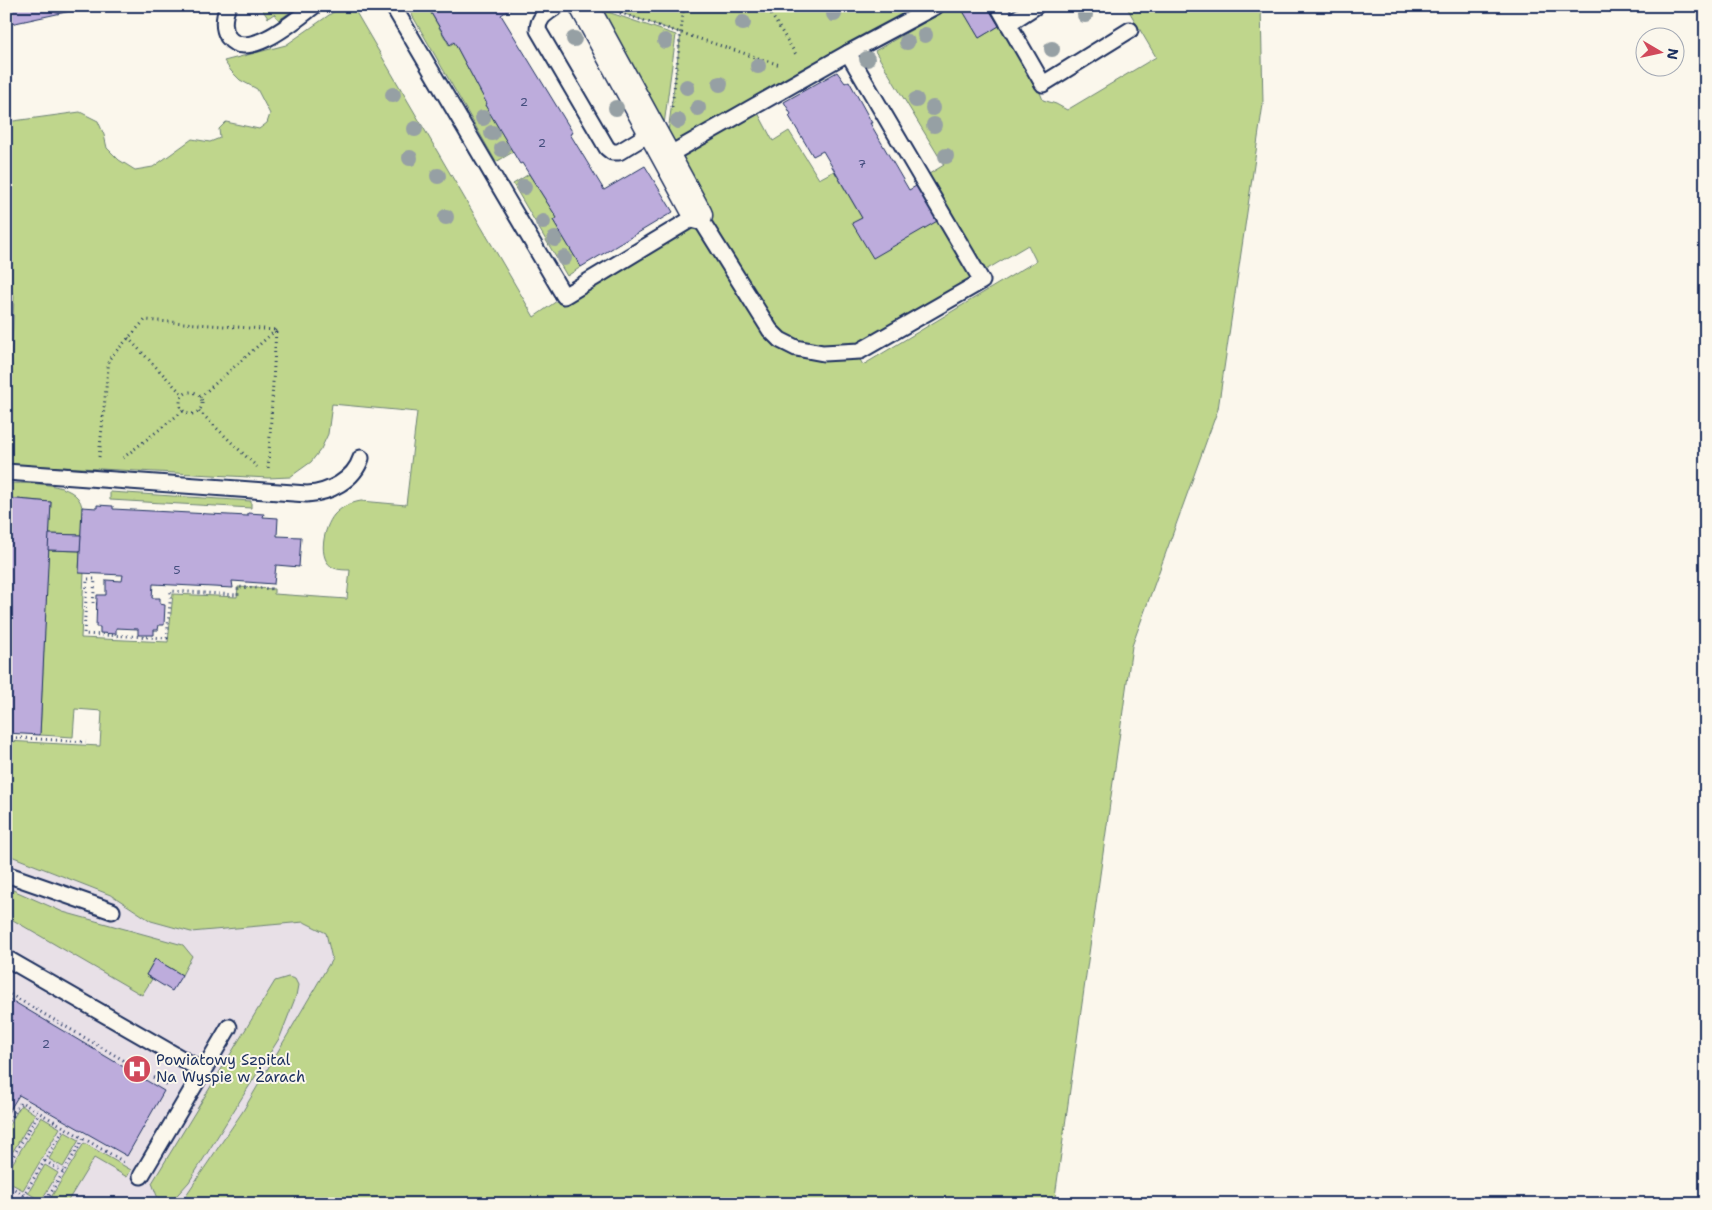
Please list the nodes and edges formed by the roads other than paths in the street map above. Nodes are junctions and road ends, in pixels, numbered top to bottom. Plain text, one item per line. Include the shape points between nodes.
1 (228, 6) edge
2 (314, 6) edge
3 (393, 6) edge
4 (557, 6) edge
5 (584, 6) edge
6 (936, 6) edge
7 (998, 6) edge
8 (1036, 6) edge
9 (1008, 24) junction
10 (1130, 30) dead end
11 (848, 53) junction
12 (652, 132) junction
13 (665, 157) junction
14 (698, 215) junction
15 (361, 458) dead end
16 (6, 472) edge
17 (6, 874) edge
18 (112, 911) dead end
19 (6, 958) edge
20 (229, 1027) dead end
21 (203, 1071) junction
22 (141, 1176) dead end

1 - 2 lane via 224,18 226,32 233,41 243,44 277,34
3 - 14 lane via 564,296
4 - 12 lane via 541,18 538,30 607,148 619,152
5 - 12 street
6 - 11 lane
7 - 9 lane
8 - 9 lane
9 - 10 lane via 1043,84
11 - 13 lane
11 - 14 lane via 982,281 860,351 823,353 796,348 780,340 770,330
12 - 13 street
13 - 14 street
15 - 16 lane via 357,468 346,479 312,494
17 - 18 lane
19 - 21 lane
20 - 21 lane
21 - 22 lane

